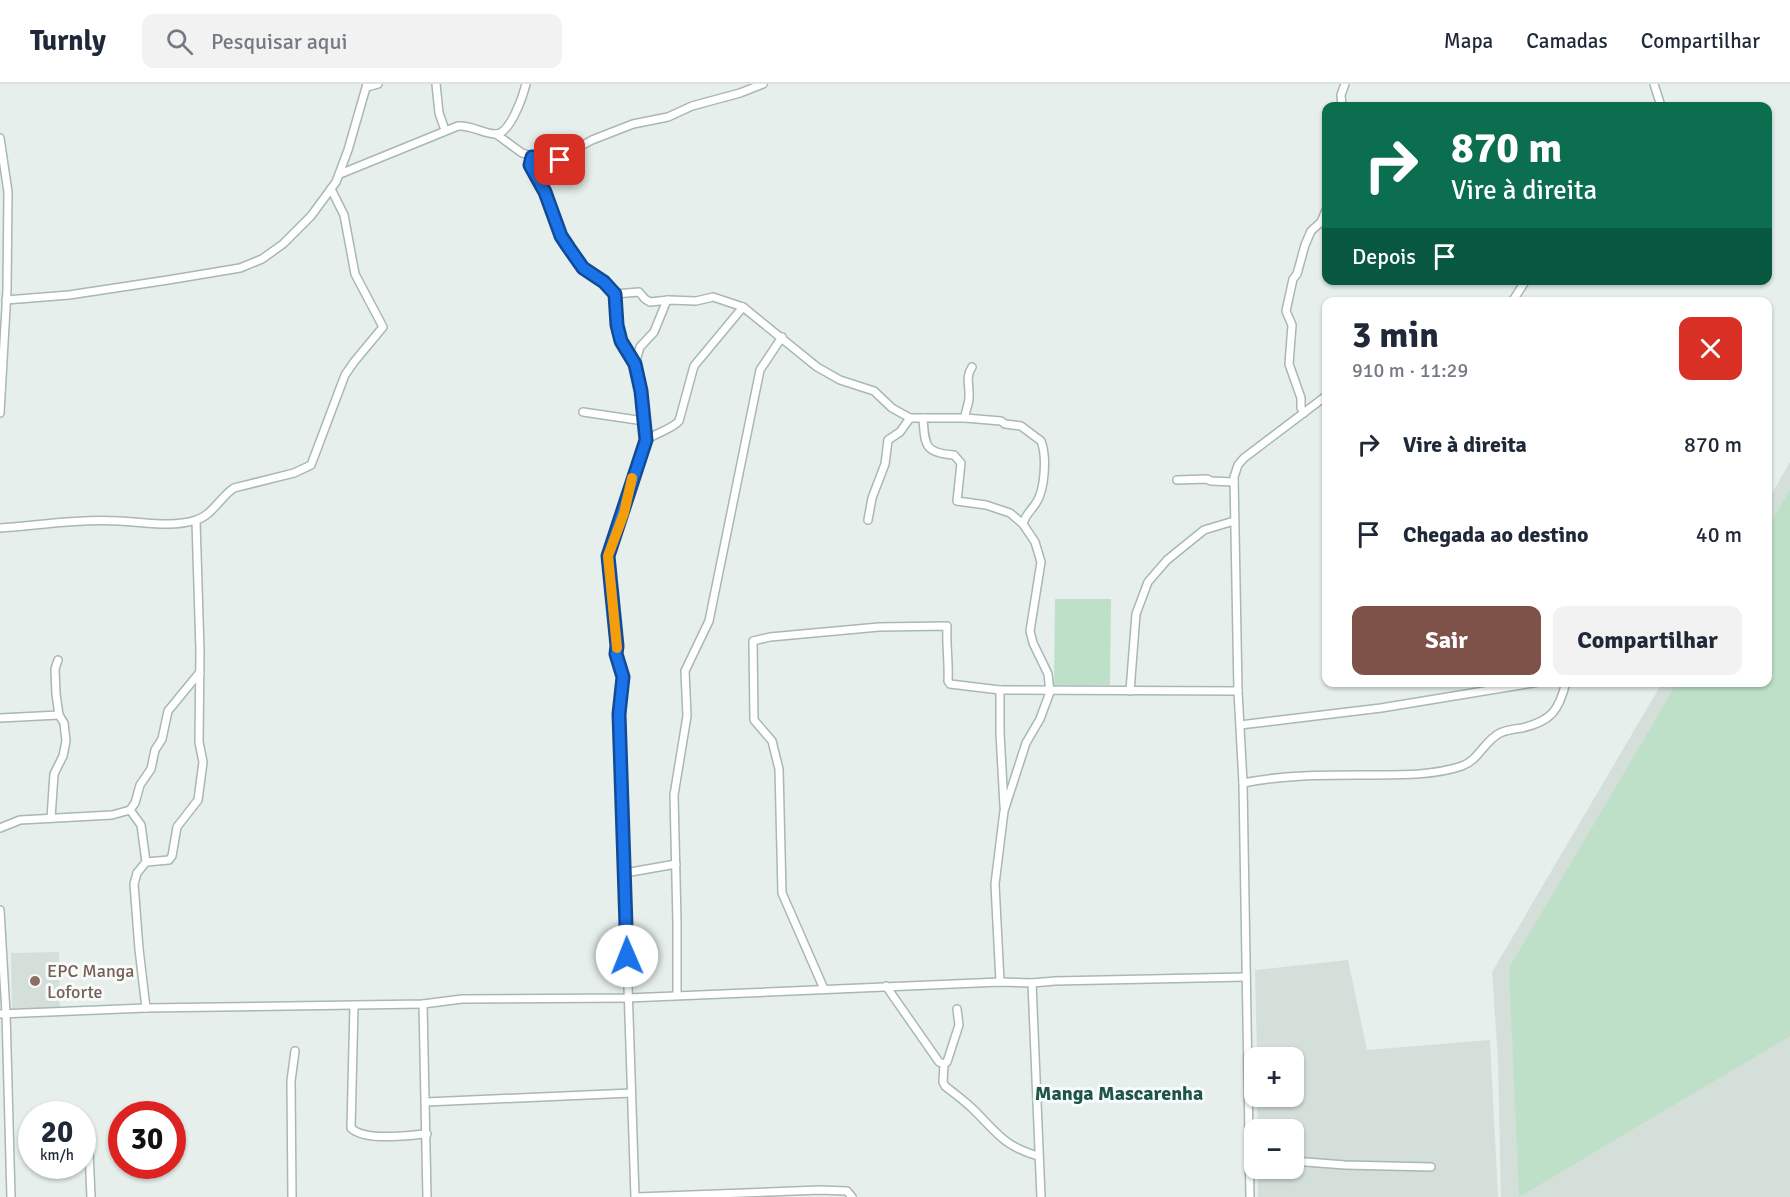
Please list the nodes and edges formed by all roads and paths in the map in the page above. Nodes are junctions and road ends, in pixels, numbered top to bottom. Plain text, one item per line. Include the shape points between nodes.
1 (378, 84) edge
2 (436, 84) edge
3 (526, 84) edge
4 (763, 84) edge
5 (1345, 84) edge
6 (1654, 84) edge
7 (366, 85) edge
8 (1342, 102) edge
9 (1660, 102) edge
10 (445, 130) junction
11 (496, 134) junction
12 (0, 138) edge
13 (532, 157) junction
14 (340, 174) junction
15 (331, 189) junction
16 (4, 193) edge
17 (1322, 220) edge
18 (615, 294) junction
19 (6, 300) junction
20 (668, 300) junction
21 (743, 307) junction
22 (3, 309) edge
23 (782, 337) junction
24 (635, 364) junction
25 (972, 367) dead end
26 (1322, 399) edge
27 (583, 412) dead end
28 (0, 413) edge
29 (1304, 413) junction
30 (910, 417) junction
31 (923, 418) junction
32 (966, 418) junction
33 (644, 421) junction
34 (646, 440) junction
35 (1177, 480) dead end
36 (1234, 482) junction
37 (868, 520) dead end
38 (196, 521) junction
39 (1234, 521) junction
40 (1023, 524) junction
41 (0, 528) edge
42 (58, 660) dead end
43 (200, 672) junction
44 (1509, 687) edge
45 (1564, 687) edge
46 (1000, 690) junction
47 (1130, 691) junction
48 (1238, 691) junction
49 (1050, 692) junction
50 (59, 715) junction
51 (0, 718) edge
52 (1240, 725) junction
53 (1243, 783) junction
54 (130, 810) junction
55 (1004, 811) junction
56 (51, 818) junction
57 (0, 828) edge
58 (146, 862) junction
59 (676, 864) junction
60 (625, 873) junction
61 (0, 910) edge
62 (1246, 977) junction
63 (1000, 982) junction
64 (1032, 983) junction
65 (886, 986) junction
66 (824, 990) junction
67 (677, 995) junction
68 (628, 998) junction
69 (423, 1004) junction
70 (354, 1005) junction
71 (147, 1008) junction
72 (957, 1009) dead end
73 (3, 1013) edge
74 (295, 1051) dead end
75 (944, 1064) junction
76 (631, 1093) junction
77 (426, 1102) junction
78 (1250, 1119) edge
79 (427, 1134) junction
80 (1038, 1156) junction
81 (1304, 1162) edge
82 (1431, 1167) dead end
83 (90, 1179) edge
84 (1250, 1179) edge
85 (11, 1197) edge
86 (91, 1197) edge
87 (292, 1197) edge
88 (427, 1197) edge
89 (636, 1197) edge
90 (852, 1197) edge
91 (1041, 1197) edge
92 (1250, 1197) edge

1 - 7 street
2 - 10 street
3 - 11 street via 508,126
4 - 13 street via 668,117 633,124 592,140 560,160
5 - 8 street
6 - 9 street
7 - 14 street
10 - 11 street via 465,125
10 - 14 street
11 - 13 street
12 - 16 street
13 - 18 street via 531,167 561,236 583,268
14 - 15 street
15 - 19 street via 283,244 240,268 69,296
15 - 38 street via 344,215 355,274 383,327 345,375 310,465 294,473 234,488
16 - 19 street
17 - 29 street via 1305,244 1286,311 1292,325 1289,364
18 - 20 street via 639,292 650,302
18 - 24 street via 621,341
19 - 22 street
20 - 21 street via 696,302 713,297
20 - 24 street via 654,332 640,347
21 - 23 street
21 - 34 street via 694,366 680,422
22 - 28 street
23 - 30 street via 817,367 840,380 874,391 892,408
23 - 59 street via 760,370 709,621 685,671 687,716 674,795
24 - 33 street
25 - 32 street via 968,374
26 - 29 street
27 - 33 street
29 - 36 street via 1244,458 1235,471
30 - 31 street
30 - 37 street via 900,432 888,440
31 - 32 street
31 - 40 street via 930,449 954,455 961,463 957,501 999,508
32 - 40 street via 1021,426 1041,441 1045,461 1041,490
33 - 34 street
34 - 60 street via 608,556 616,654 623,677 619,714
35 - 36 street
36 - 39 street
38 - 41 street via 56,522
38 - 43 street
39 - 47 street via 1204,531 1167,560 1148,582 1136,614
39 - 48 street
40 - 49 street via 1040,556 1030,631 1048,674
42 - 50 street via 55,669
43 - 54 street via 168,711 151,769
43 - 58 street via 199,741 203,762 198,800 177,827 169,860
44 - 52 street
45 - 53 street via 1550,716 1495,736 1464,765 1401,775 1286,776
46 - 49 street
46 - 55 street
46 - 66 street via 950,684 947,626 879,627 753,641 754,720 772,741 779,770 782,893
47 - 48 street
47 - 49 street
48 - 52 street
49 - 55 street via 1028,740
50 - 51 street
50 - 56 street via 66,741 54,774
52 - 53 street
53 - 62 street
54 - 56 street via 112,815
54 - 58 street via 141,825
55 - 63 street via 995,885
56 - 57 street via 20,820
58 - 71 street via 134,884
59 - 60 street
59 - 67 street
60 - 68 street
61 - 73 street
62 - 64 street
62 - 78 street
63 - 64 street
63 - 65 street
64 - 80 street
65 - 66 street
65 - 75 street
66 - 67 street
67 - 68 street
68 - 69 street via 462,999
68 - 76 street
69 - 70 street
69 - 77 street
70 - 71 street
70 - 79 street via 351,1128 365,1136
71 - 73 street
72 - 75 street via 959,1025
73 - 85 street
74 - 87 street via 291,1081
75 - 80 street via 945,1086 1000,1138
76 - 77 street
76 - 89 street
77 - 79 street
79 - 88 street
80 - 91 street
81 - 82 street
83 - 86 street
84 - 92 street
89 - 90 street via 820,1190 847,1191

